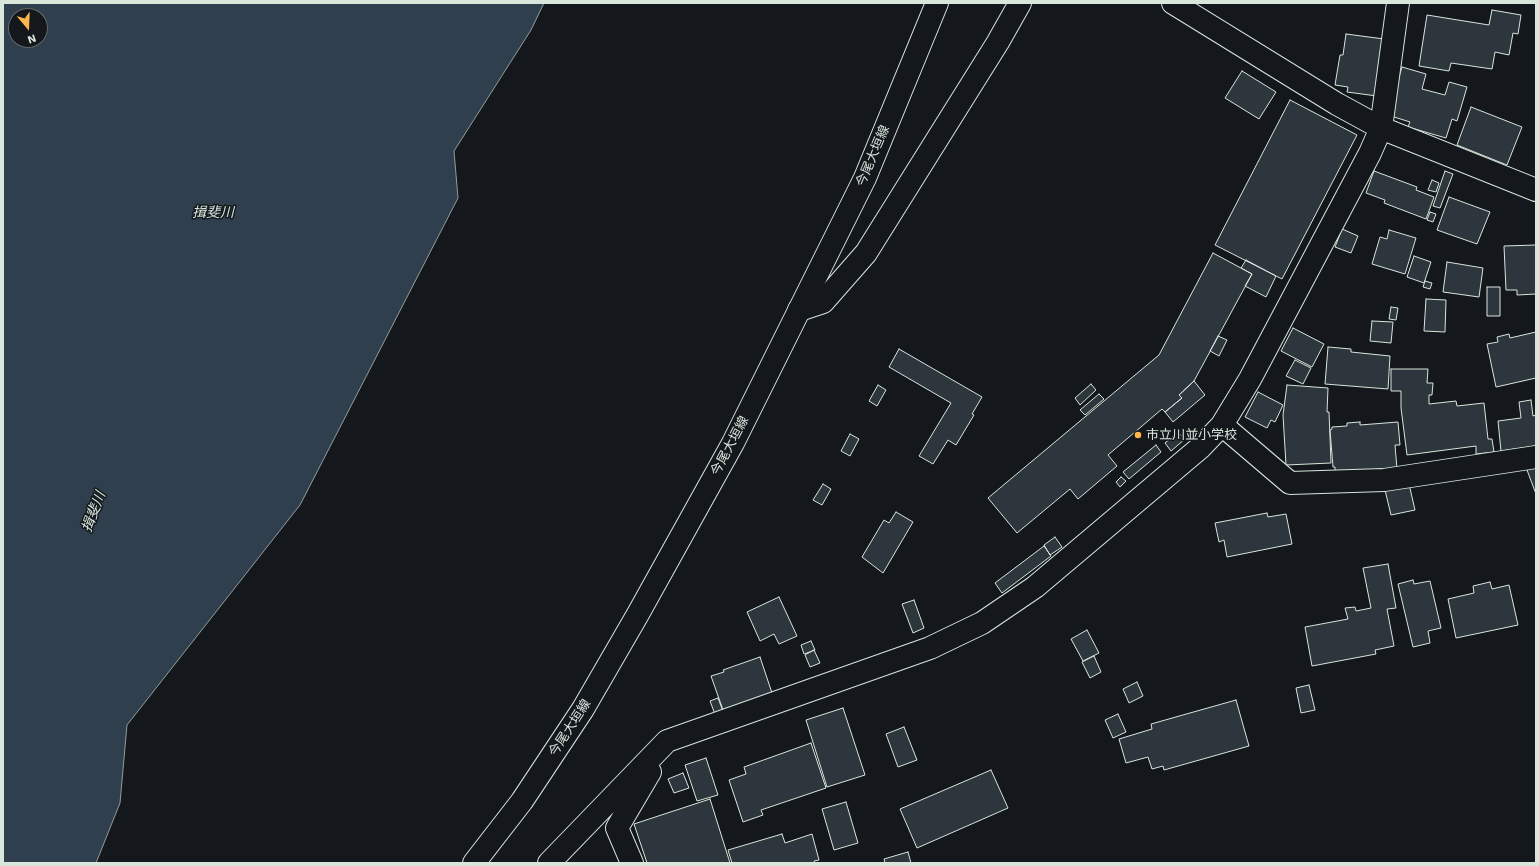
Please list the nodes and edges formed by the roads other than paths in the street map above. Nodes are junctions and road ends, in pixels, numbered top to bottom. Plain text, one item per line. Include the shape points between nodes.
1 (937, 3) edge
2 (1020, 3) edge
3 (1398, 3) edge
4 (1186, 6) edge
5 (1381, 128) junction
6 (1536, 190) edge
7 (799, 310) junction
8 (1222, 425) junction
9 (1536, 457) edge
10 (667, 742) junction
11 (474, 863) edge
12 (549, 863) edge
13 (632, 863) edge

1 - 7 street, 今尾大垣線 via 865,178
2 - 7 street via 866,253 823,302
3 - 5 street
4 - 5 street via 1337,104
5 - 6 street
5 - 8 street via 1250,379
7 - 11 street, 今尾大垣線 via 733,443 583,709 522,801
8 - 9 street via 1290,483 1384,480
8 - 10 street via 1201,447 1035,587 982,623 930,648
10 - 12 street
10 - 13 street via 617,828

